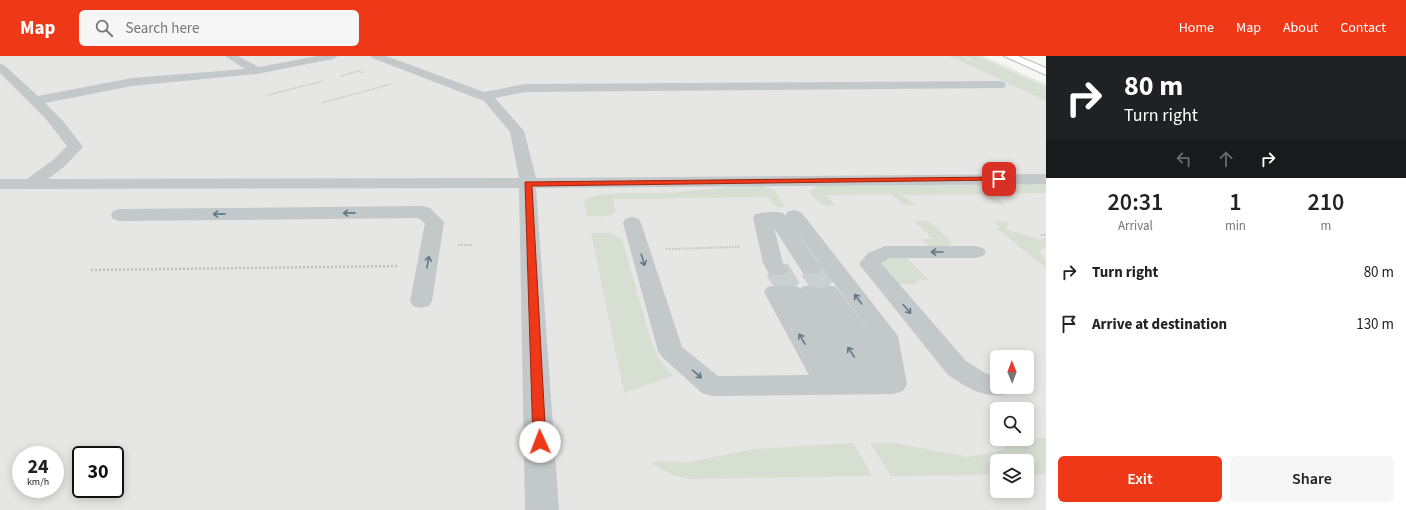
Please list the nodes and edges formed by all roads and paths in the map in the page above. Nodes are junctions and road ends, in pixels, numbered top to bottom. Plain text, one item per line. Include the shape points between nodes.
1 (230, 56) edge
2 (333, 56) edge
3 (376, 56) edge
4 (1009, 56) edge
5 (0, 67) edge
6 (257, 71) junction
7 (1046, 72) edge
8 (364, 73) dead end
9 (336, 77) dead end
10 (328, 79) dead end
11 (386, 82) dead end
12 (1000, 85) dead end
13 (268, 95) dead end
14 (484, 96) junction
15 (34, 101) junction
16 (322, 103) dead end
17 (1046, 179) edge
18 (0, 184) edge
19 (31, 184) junction
20 (528, 184) junction
21 (120, 215) dead end
22 (777, 217) junction
23 (632, 223) dead end
24 (1040, 235) dead end
25 (1046, 235) edge
26 (473, 245) dead end
27 (744, 247) dead end
28 (660, 249) dead end
29 (457, 252) dead end
30 (976, 252) dead end
31 (404, 266) dead end
32 (91, 270) dead end
33 (793, 280) junction
34 (421, 301) dead end
35 (861, 384) junction
36 (990, 384) edge
37 (542, 510) edge

1 - 6 street
2 - 6 street
3 - 14 street
4 - 7 main road
5 - 15 street
6 - 15 street via 132,82
8 - 9 path via 358,71
10 - 13 path
11 - 16 path via 391,84
12 - 14 street via 525,88
14 - 20 street via 517,131
15 - 19 street via 67,134 75,147
17 - 20 street
18 - 19 street
19 - 20 street
20 - 37 street
34 -> 21 street via 435,222 424,212
22 - 33 street
22 - 33 street via 758,263
35 -> 22 street via 886,336
23 -> 35 street via 671,351 712,386
24 - 25 path
26 - 29 path via 458,246
27 - 28 path
30 -> 36 street via 885,252 875,257 870,264 957,368 976,380
31 - 32 path
35 -> 33 street
35 -> 33 street

